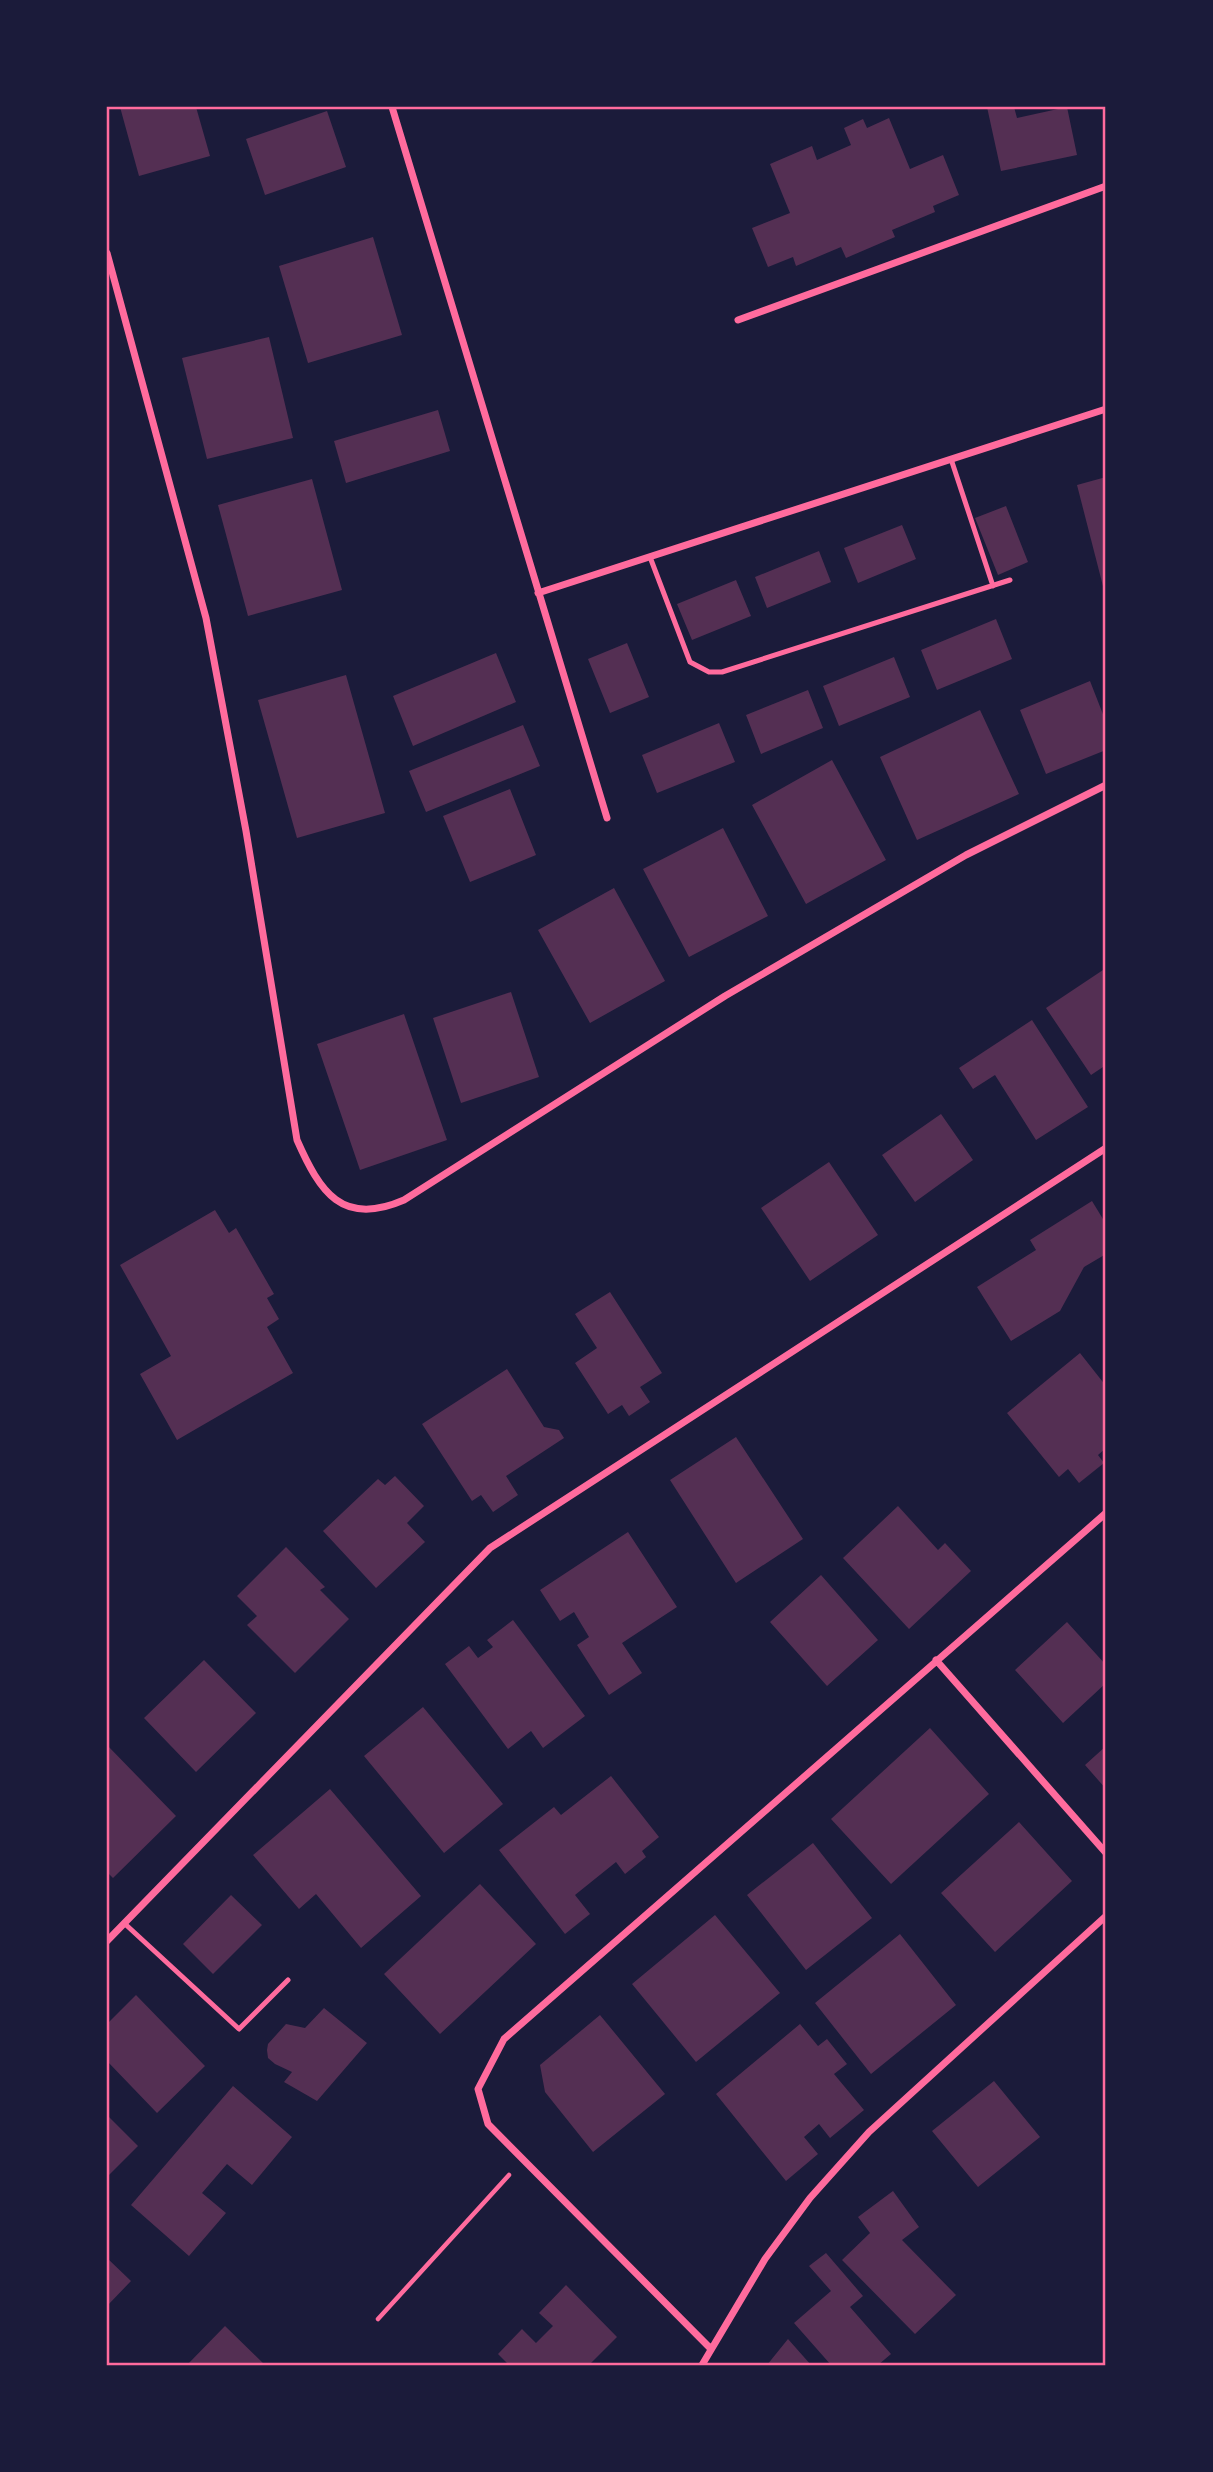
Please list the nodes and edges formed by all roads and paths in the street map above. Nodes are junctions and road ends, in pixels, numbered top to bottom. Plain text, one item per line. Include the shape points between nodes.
1 (392, 107) edge
2 (1106, 186) edge
3 (107, 253) edge
4 (738, 320) dead end
5 (1106, 409) edge
6 (951, 459) junction
7 (650, 557) junction
8 (1010, 580) dead end
9 (993, 586) junction
10 (538, 593) junction
11 (1106, 785) edge
12 (607, 818) dead end
13 (1106, 1148) edge
14 (1106, 1513) edge
15 (936, 1660) junction
16 (1106, 1853) edge
17 (1106, 1916) edge
18 (124, 1923) junction
19 (107, 1941) edge
20 (288, 1980) dead end
21 (523, 2160) junction
22 (378, 2319) dead end
23 (710, 2349) junction
24 (702, 2365) edge

1 - 10 street
2 - 4 street
3 - 11 street via 205,618 297,1140 318,1183 333,1198 362,1210 384,1209 404,1200 736,989 966,855
5 - 6 street
6 - 7 street
6 - 9 lane
7 - 9 lane via 690,662 709,672 722,672
7 - 10 street
8 - 9 lane
10 - 12 street
13 - 18 street via 490,1548
14 - 15 street
15 - 16 street
15 - 21 street via 504,2039 478,2089 488,2124
17 - 23 street via 869,2132 810,2198 765,2259
18 - 19 street
18 - 20 lane via 239,2029
21 - 22 path
21 - 23 street
23 - 24 street

